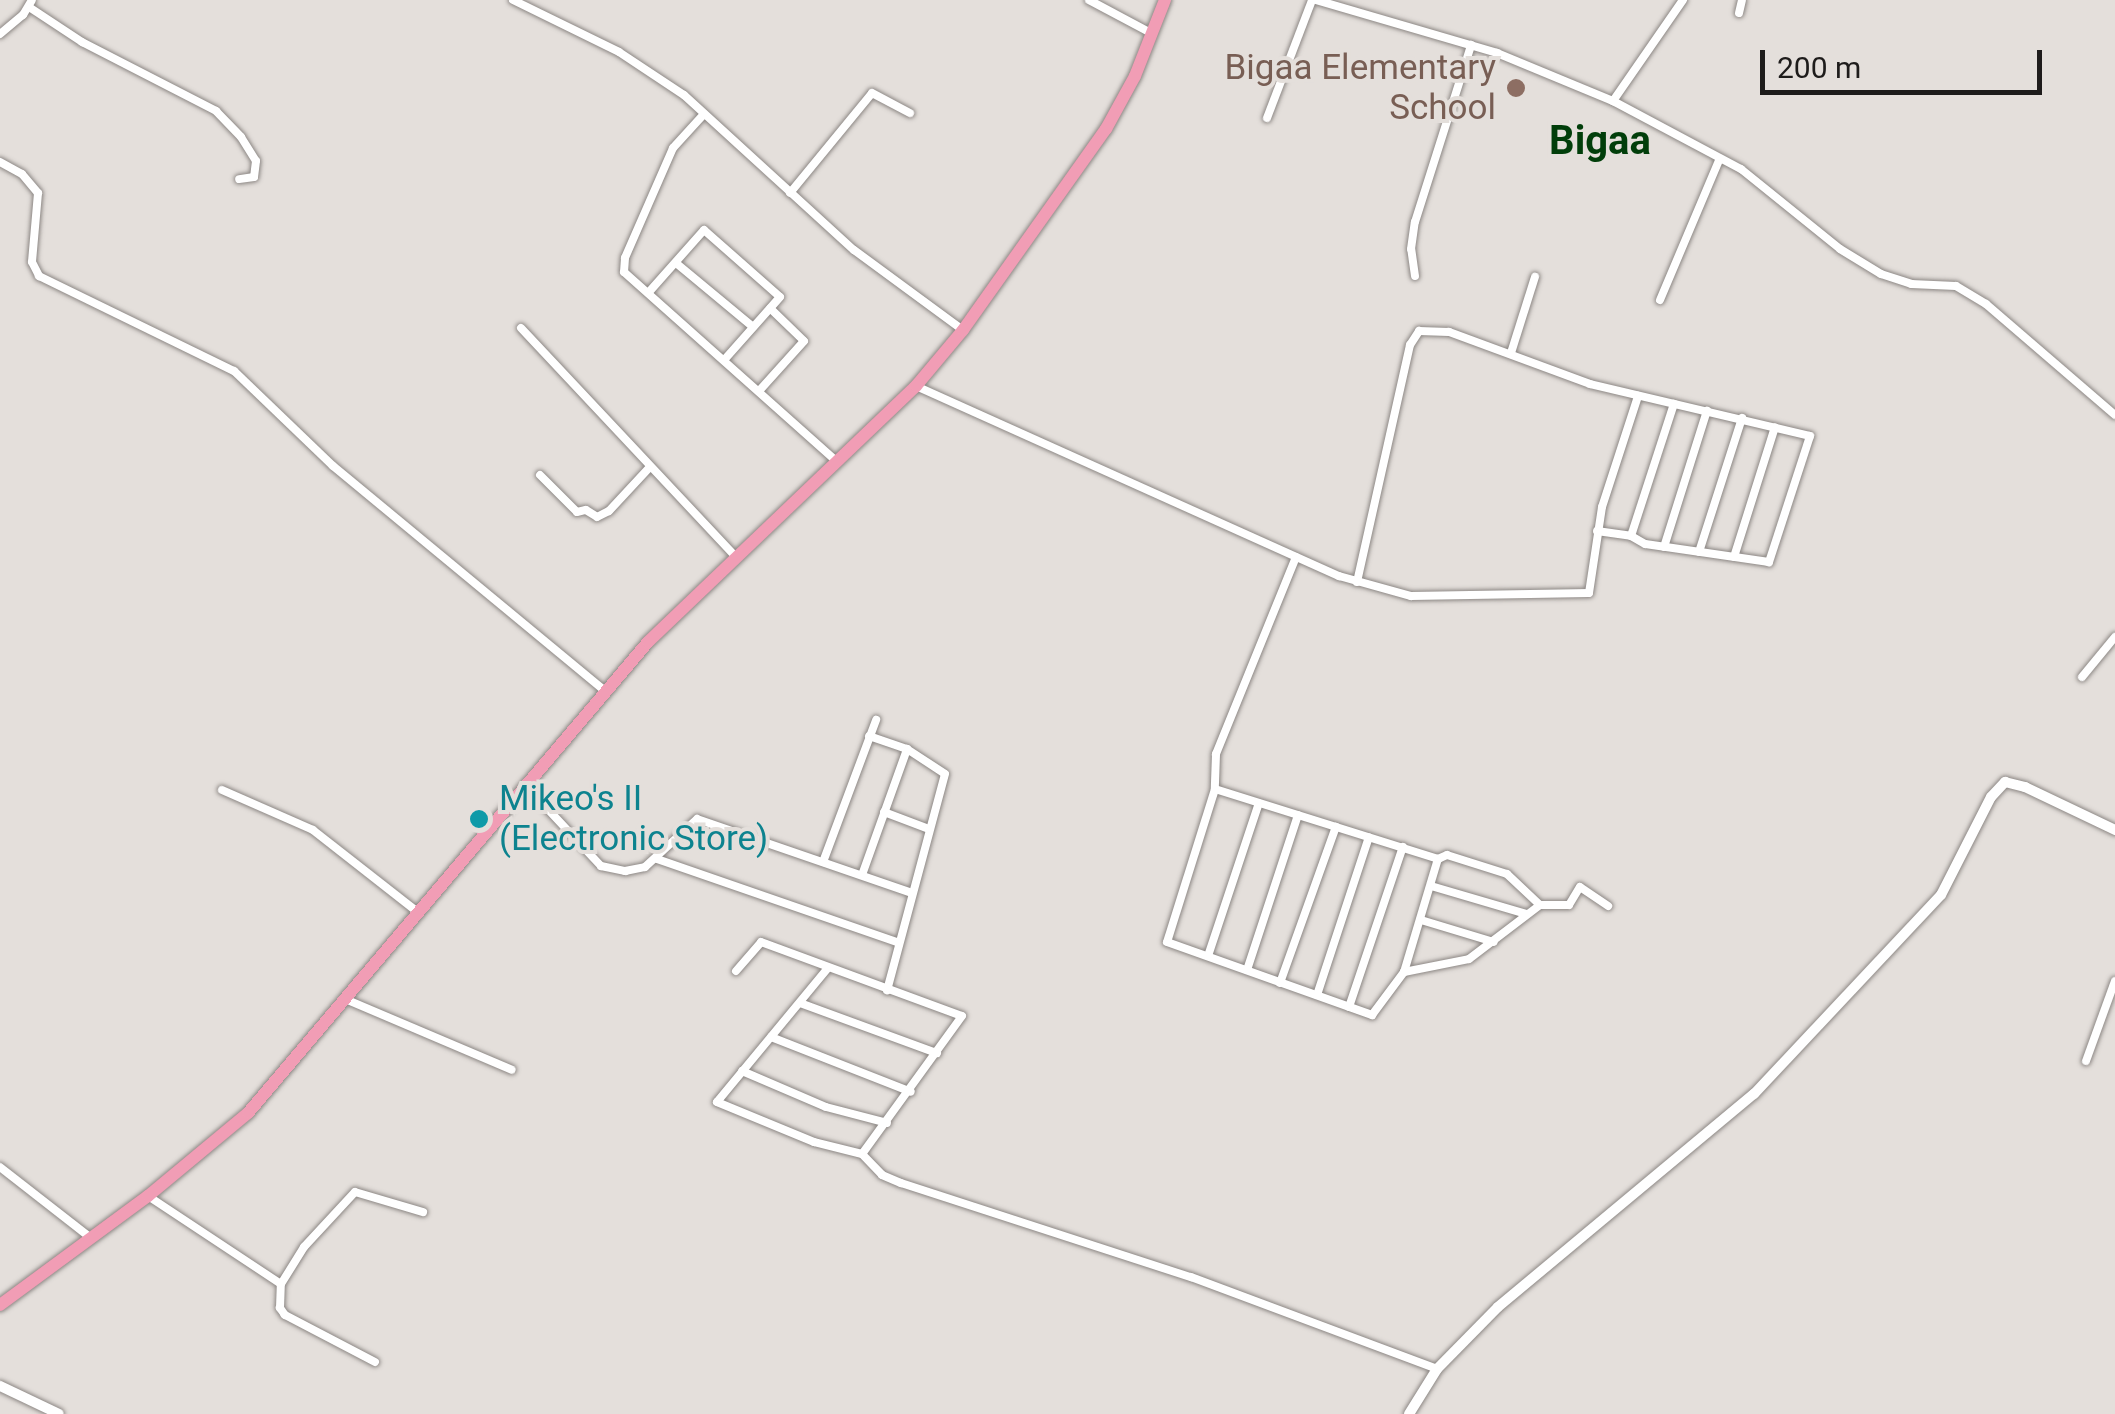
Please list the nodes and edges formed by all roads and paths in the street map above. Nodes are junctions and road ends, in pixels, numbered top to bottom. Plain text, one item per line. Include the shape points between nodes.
1 (513, 0) edge
2 (1088, 0) edge
3 (1165, 0) edge
4 (1314, 0) edge
5 (1683, 0) edge
6 (1742, 0) edge
7 (30, 4) edge
8 (1739, 13) dead end
9 (0, 34) edge
10 (1154, 34) junction
11 (1471, 46) junction
12 (1613, 101) junction
13 (910, 113) dead end
14 (704, 114) junction
15 (1267, 118) dead end
16 (1719, 160) junction
17 (0, 162) edge
18 (239, 180) dead end
19 (790, 193) junction
20 (676, 262) junction
21 (1416, 276) dead end
22 (1534, 277) dead end
23 (649, 292) junction
24 (1660, 300) dead end
25 (770, 308) junction
26 (521, 328) dead end
27 (753, 328) junction
28 (963, 330) junction
29 (1511, 353) junction
30 (724, 360) junction
31 (916, 386) junction
32 (759, 392) junction
33 (1638, 396) junction
34 (1674, 404) junction
35 (1707, 412) junction
36 (2115, 415) edge
37 (1742, 418) junction
38 (1775, 428) junction
39 (837, 462) junction
40 (649, 468) junction
41 (540, 475) dead end
42 (1598, 531) junction
43 (1630, 536) junction
44 (1664, 547) junction
45 (1699, 552) junction
46 (735, 556) junction
47 (1296, 556) junction
48 (1734, 557) junction
49 (1357, 582) junction
50 (2115, 637) edge
51 (2082, 677) dead end
52 (606, 692) junction
53 (876, 720) dead end
54 (869, 736) junction
55 (907, 750) junction
56 (528, 788) junction
57 (1215, 789) junction
58 (222, 790) dead end
59 (1258, 802) junction
60 (884, 812) junction
61 (1298, 815) junction
62 (1336, 827) junction
63 (930, 828) junction
64 (2115, 830) edge
65 (1369, 838) junction
66 (1403, 847) junction
67 (656, 859) junction
68 (1438, 859) junction
69 (822, 862) junction
70 (862, 875) junction
71 (1431, 886) junction
72 (912, 893) junction
73 (1540, 905) junction
74 (1608, 906) dead end
75 (419, 913) junction
76 (1526, 914) junction
77 (1421, 920) junction
78 (1494, 942) junction
79 (899, 943) junction
80 (1208, 956) junction
81 (828, 968) junction
82 (1247, 970) junction
83 (736, 971) dead end
84 (1404, 972) junction
85 (2115, 980) edge
86 (1280, 982) junction
87 (887, 990) junction
88 (1317, 996) junction
89 (345, 999) junction
90 (800, 1003) junction
91 (1348, 1007) junction
92 (771, 1037) junction
93 (938, 1053) junction
94 (2086, 1061) dead end
95 (512, 1070) dead end
96 (742, 1071) junction
97 (910, 1092) junction
98 (887, 1123) junction
99 (862, 1154) junction
100 (0, 1166) edge
101 (148, 1196) junction
102 (422, 1212) dead end
103 (91, 1238) junction
104 (281, 1284) junction
105 (0, 1305) edge
106 (375, 1362) dead end
107 (1437, 1369) junction
108 (0, 1386) edge
109 (45, 1411) edge
110 (59, 1414) edge
111 (1409, 1414) edge

1 - 14 street via 618,52
2 - 10 street
3 - 10 main road
4 - 11 street
4 - 15 street
5 - 12 street
6 - 8 street
7 - 9 street
7 - 18 street via 82,42 216,111 256,160 254,177
10 - 28 main road via 1101,138
11 - 12 street
11 - 21 street via 1414,222
12 - 16 street
13 - 19 street via 872,93
14 - 19 street
14 - 23 street via 673,148 625,258 624,272
16 - 24 street
16 - 36 street via 1741,169 1881,274 1910,284 1956,286 1986,304
17 - 52 street via 38,193 32,266 39,276 234,371 333,466
19 - 28 street
20 - 23 street
20 - 25 street via 704,230 780,297
20 - 27 street
22 - 29 street
23 - 30 street
25 - 27 street
25 - 32 street via 804,341
26 - 40 street
27 - 30 street
28 - 31 main road
29 - 33 street
29 - 49 street via 1449,332 1419,332 1410,345
30 - 32 street
31 - 39 main road
31 - 47 street
32 - 39 street
33 - 34 street
33 - 42 street
34 - 35 street
34 - 43 street
35 - 37 street
35 - 44 street
37 - 38 street
37 - 45 street
38 - 48 street
38 - 48 street via 1810,436 1769,562
39 - 46 main road
40 - 41 street via 597,517 577,512
40 - 46 street
42 - 43 street
42 - 49 street via 1585,596 1410,596
43 - 44 street
44 - 45 street
45 - 48 street
46 - 52 main road
47 - 49 street
47 - 57 street via 1216,754
50 - 51 street
52 - 56 main road
53 - 54 street
54 - 55 street
54 - 69 street
55 - 60 street
55 - 63 street via 945,774
56 - 67 street via 601,866 624,871
56 - 75 main road
57 - 59 street
57 - 80 street via 1166,942
58 - 75 street via 313,830
59 - 61 street
59 - 80 street
60 - 63 street
60 - 70 street
61 - 62 street
61 - 82 street
62 - 65 street
62 - 86 street
63 - 72 street
64 - 107 street via 2005,782 1940,895 1754,1094 1498,1307
65 - 66 street
65 - 88 street
66 - 68 street
66 - 91 street
67 - 69 street via 697,819
67 - 79 street
68 - 71 street
68 - 73 street via 1447,855 1507,874
69 - 70 street
70 - 72 street
71 - 76 street
71 - 77 street
72 - 79 street
73 - 74 street via 1569,905 1580,887
73 - 76 street
75 - 89 main road
76 - 78 street
77 - 78 street
77 - 84 street
78 - 84 street via 1470,960
79 - 87 street
80 - 82 street
81 - 83 street via 761,942
81 - 87 street
81 - 90 street
82 - 86 street
84 - 91 street via 1372,1015
85 - 94 street
86 - 88 street
87 - 93 street via 962,1016
88 - 91 street
89 - 95 street
89 - 101 main road via 234,1127
90 - 92 street
90 - 93 street
92 - 96 street
92 - 97 street
93 - 97 street
96 - 98 street via 826,1107
96 - 99 street via 717,1102
97 - 98 street
98 - 99 street
99 - 107 street via 901,1183 1191,1277
100 - 103 street
101 - 103 main road
101 - 104 street
102 - 104 street via 354,1192
103 - 105 main road
104 - 106 street via 285,1315
107 - 111 street
108 - 109 street
109 - 110 street

